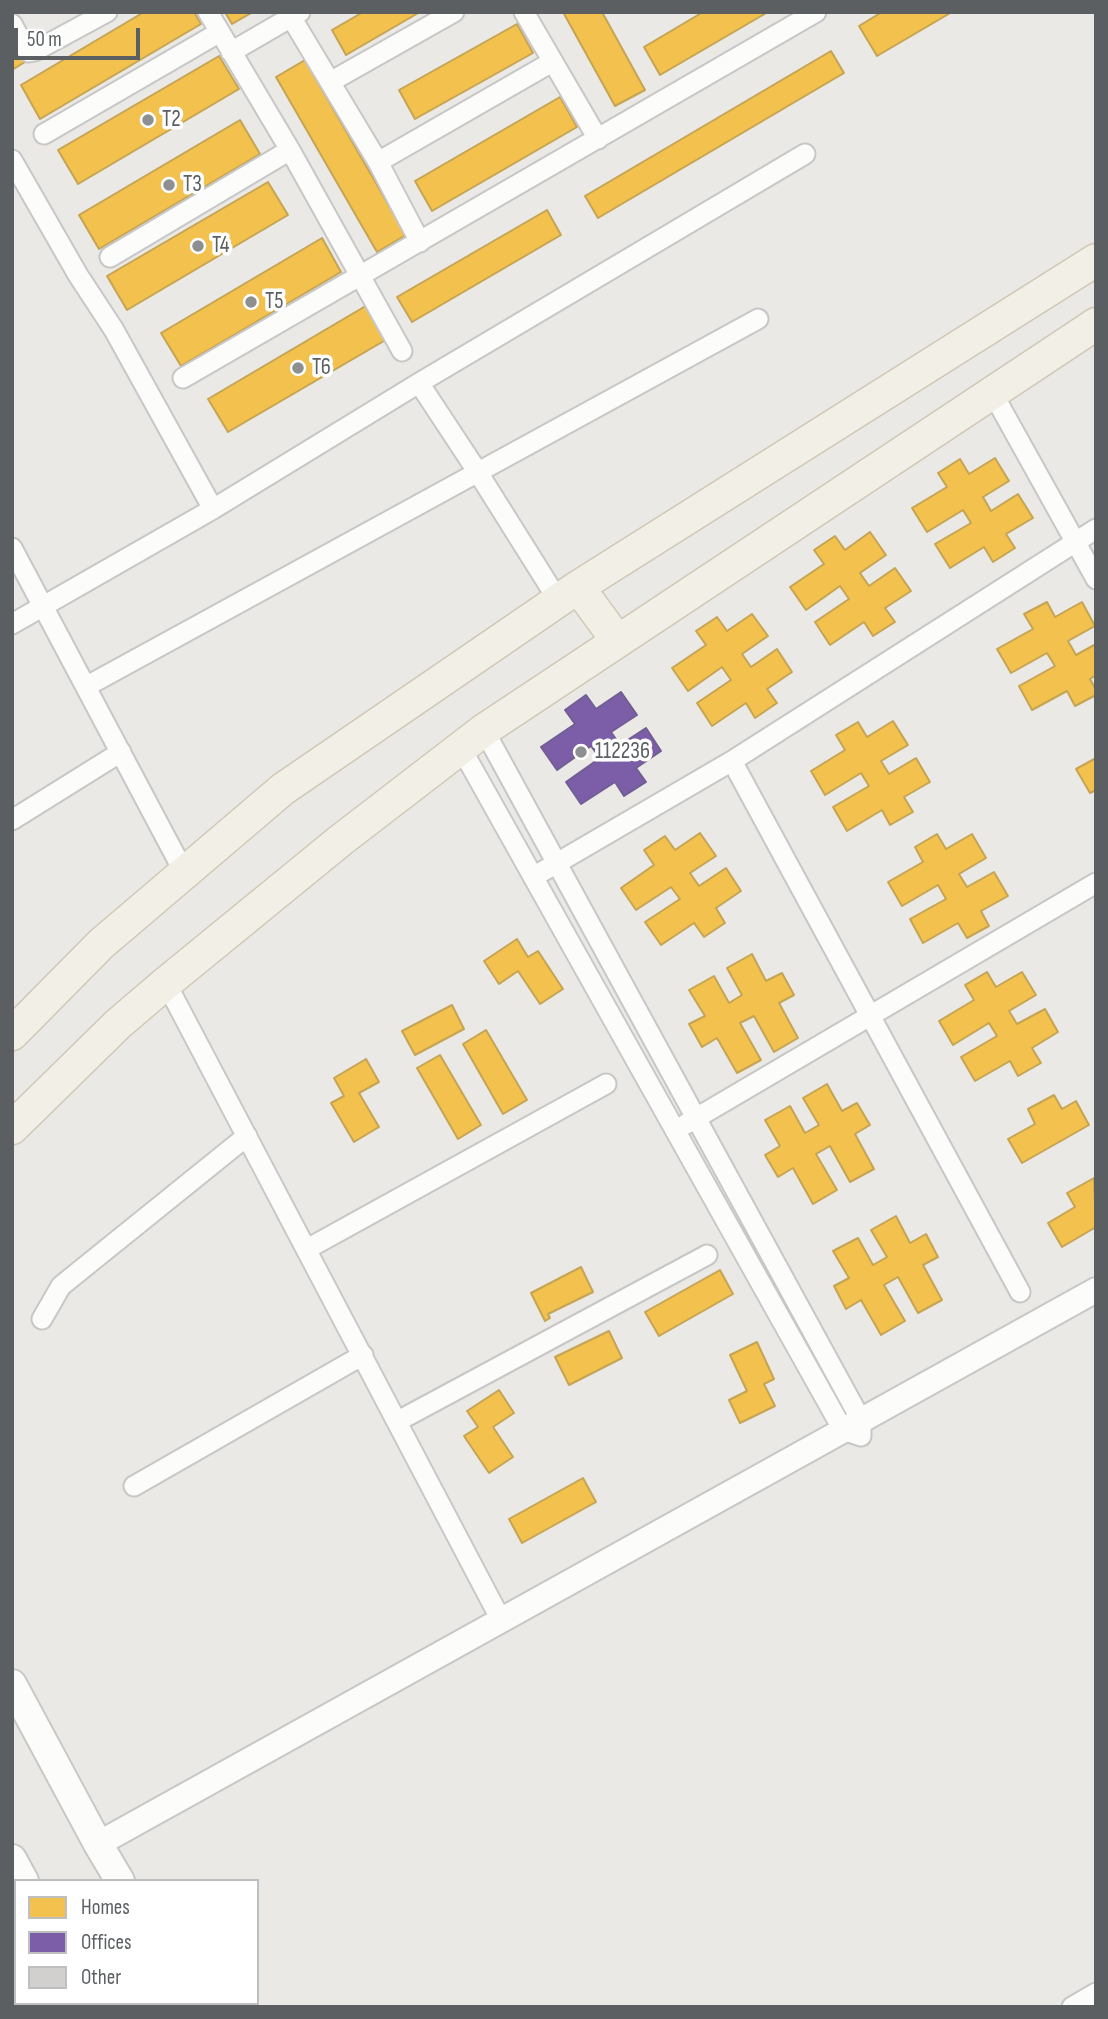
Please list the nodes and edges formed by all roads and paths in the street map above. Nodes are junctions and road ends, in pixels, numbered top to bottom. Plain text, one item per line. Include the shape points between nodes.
1 (107, 12) edge
2 (208, 12) edge
3 (454, 12) edge
4 (524, 12) edge
5 (816, 12) edge
6 (293, 14) edge
7 (12, 24) edge
8 (220, 32) junction
9 (232, 52) junction
10 (552, 62) junction
11 (330, 82) junction
12 (44, 134) dead end
13 (598, 139) junction
14 (289, 150) junction
15 (805, 154) dead end
16 (12, 160) edge
17 (378, 162) junction
18 (420, 242) junction
19 (110, 257) dead end
20 (1095, 263) edge
21 (362, 276) junction
22 (758, 319) dead end
23 (1096, 324) edge
24 (402, 351) dead end
25 (183, 378) dead end
26 (419, 383) junction
27 (992, 392) junction
28 (477, 471) junction
29 (213, 509) junction
30 (1096, 529) edge
31 (1076, 542) junction
32 (12, 548) edge
33 (1096, 579) edge
34 (568, 594) junction
35 (44, 607) junction
36 (12, 624) edge
37 (617, 640) junction
38 (86, 686) junction
39 (472, 739) junction
40 (121, 752) junction
41 (732, 761) junction
42 (12, 820) edge
43 (558, 862) junction
44 (184, 872) junction
45 (533, 877) junction
46 (1096, 883) edge
47 (166, 983) junction
48 (872, 1016) junction
49 (12, 1034) edge
50 (606, 1084) dead end
51 (697, 1117) junction
52 (12, 1128) edge
53 (676, 1130) junction
54 (247, 1136) junction
55 (307, 1249) junction
56 (707, 1255) dead end
57 (1096, 1290) edge
58 (1020, 1292) dead end
59 (1096, 1305) edge
60 (42, 1319) dead end
61 (363, 1355) junction
62 (398, 1421) junction
63 (855, 1429) junction
64 (134, 1486) dead end
65 (501, 1620) junction
66 (12, 1684) edge
67 (12, 1859) edge
68 (108, 1861) edge
69 (23, 1879) edge
70 (1096, 1993) edge
71 (1072, 2007) edge

1 - 7 street via 35,51 25,48
2 - 8 street
3 - 11 street
4 - 10 street
5 - 13 street
6 - 9 street
6 - 11 street
8 - 9 street
8 - 12 street
9 - 14 street
10 - 13 street
10 - 17 street
11 - 17 street
13 - 18 street
14 - 19 street
14 - 21 street
15 - 26 street
16 - 29 street via 114,330
17 - 18 street
18 - 21 street
20 - 34 main road
21 - 24 street
21 - 25 street
22 - 28 street
23 - 27 main road
26 - 28 street
26 - 29 street
27 - 31 street
27 - 37 main road
28 - 34 street
28 - 38 street
29 - 35 street
30 - 31 street
31 - 33 street
31 - 41 street
32 - 35 street
34 - 37 main road
34 - 44 main road via 283,789
35 - 36 street
35 - 38 street
37 - 39 main road
38 - 40 street
39 - 43 street
39 - 45 street
39 - 47 main road
40 - 42 street
40 - 44 street
41 - 43 street
41 - 48 street
43 - 45 street
43 - 51 street
44 - 49 main road via 101,944
45 - 53 street
46 - 48 street
47 - 52 main road
47 - 54 street
48 - 51 street
48 - 58 street
50 - 55 street
51 - 53 street
51 - 63 street
53 - 63 street
54 - 55 street
54 - 60 street via 61,1286
55 - 61 street
56 - 62 street
57 - 63 street
59 - 63 street
61 - 62 street
61 - 64 street
62 - 65 street
63 - 65 street
63 - 68 street
65 - 68 street
66 - 68 main road
67 - 69 main road
70 - 71 street

